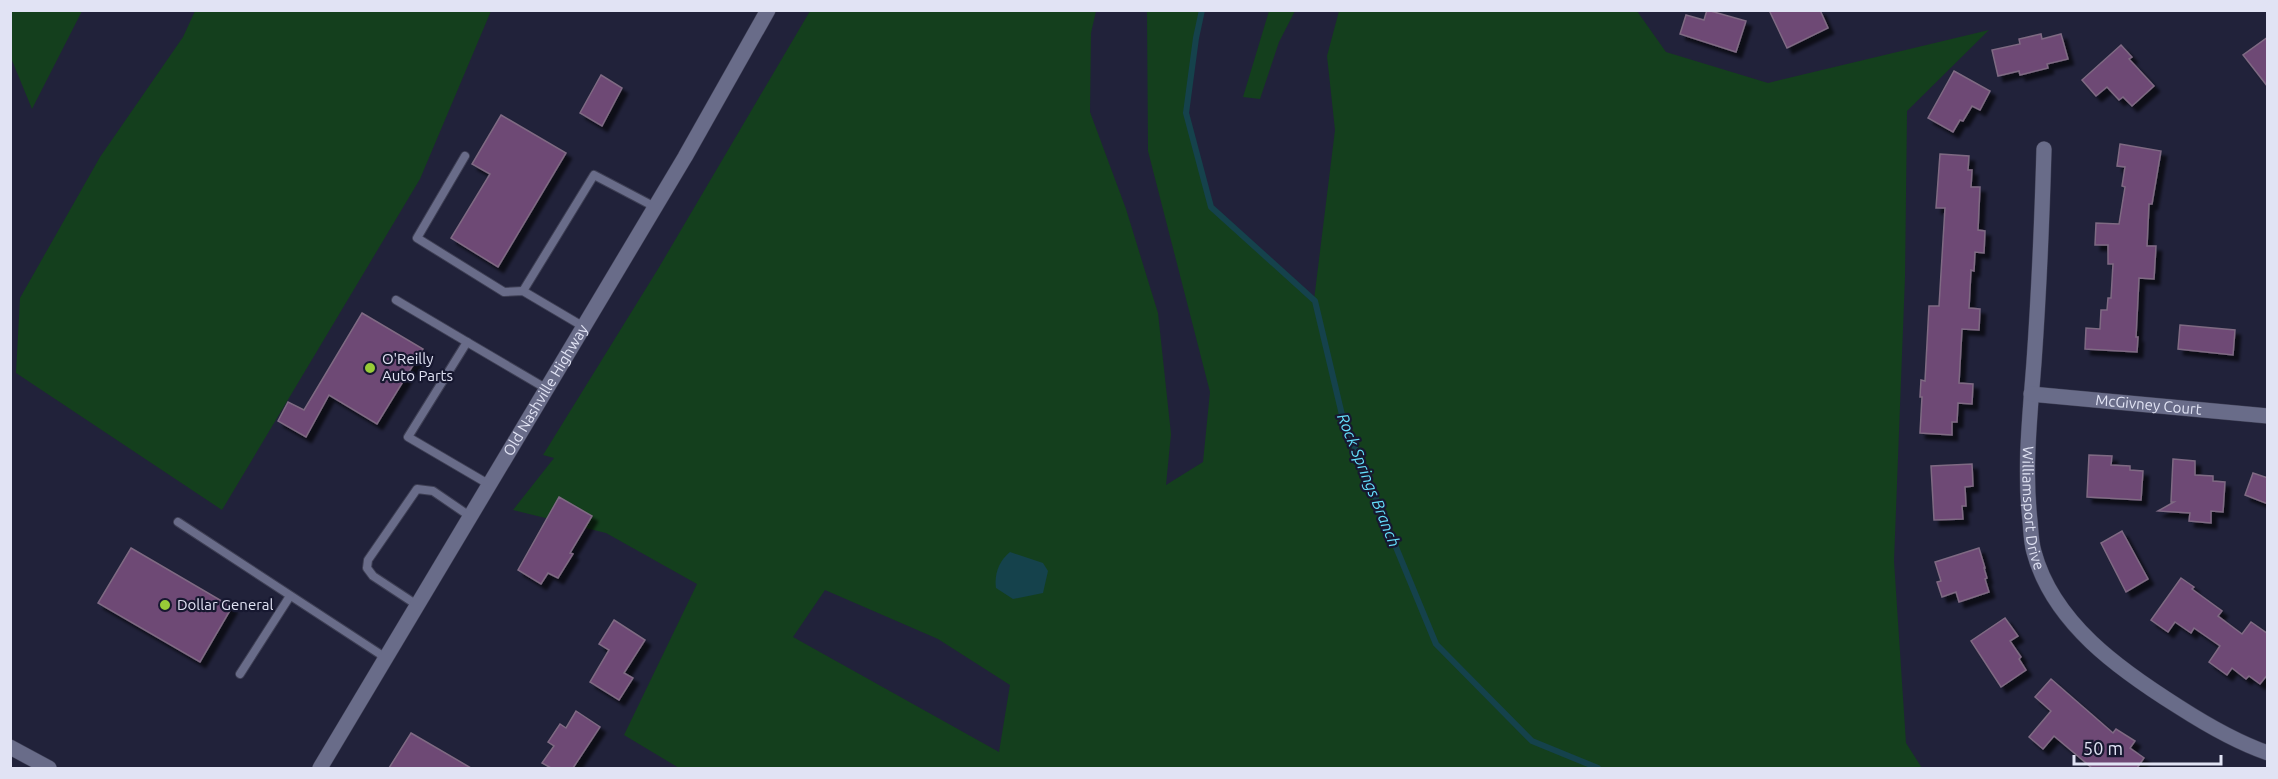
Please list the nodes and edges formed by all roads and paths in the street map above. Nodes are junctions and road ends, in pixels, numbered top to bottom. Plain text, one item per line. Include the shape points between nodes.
1 (768, 10) edge
2 (2044, 149) dead end
3 (465, 156) dead end
4 (655, 207) junction
5 (523, 291) junction
6 (396, 300) dead end
7 (584, 327) junction
8 (466, 342) junction
9 (547, 389) junction
10 (2031, 394) junction
11 (2268, 416) edge
12 (490, 485) junction
13 (471, 517) junction
14 (178, 522) dead end
15 (290, 596) junction
16 (417, 605) junction
17 (386, 658) junction
18 (240, 674) dead end
19 (10, 747) edge
20 (2268, 753) edge
21 (49, 768) edge
22 (320, 768) edge

1 - 4 street, Old Nashville Highway
2 - 10 street, Williamsport Drive
3 - 5 lane via 417,237 504,292
4 - 5 lane via 594,174
4 - 7 street, Old Nashville Highway
5 - 7 lane
6 - 8 lane
7 - 9 street, Old Nashville Highway
8 - 9 lane
8 - 12 lane via 408,437
9 - 12 street, Old Nashville Highway
10 - 11 street, McGivney Court
10 - 20 street, Williamsport Drive via 2026,489 2032,540 2042,576 2055,599 2080,630 2142,683 2212,728
12 - 13 street, Old Nashville Highway
13 - 16 street, Old Nashville Highway
13 - 16 lane via 433,491 417,489 368,560 367,568 374,576
14 - 15 lane
15 - 17 lane
15 - 18 lane
16 - 17 street, Old Nashville Highway
17 - 22 street, Old Nashville Highway
19 - 21 street

